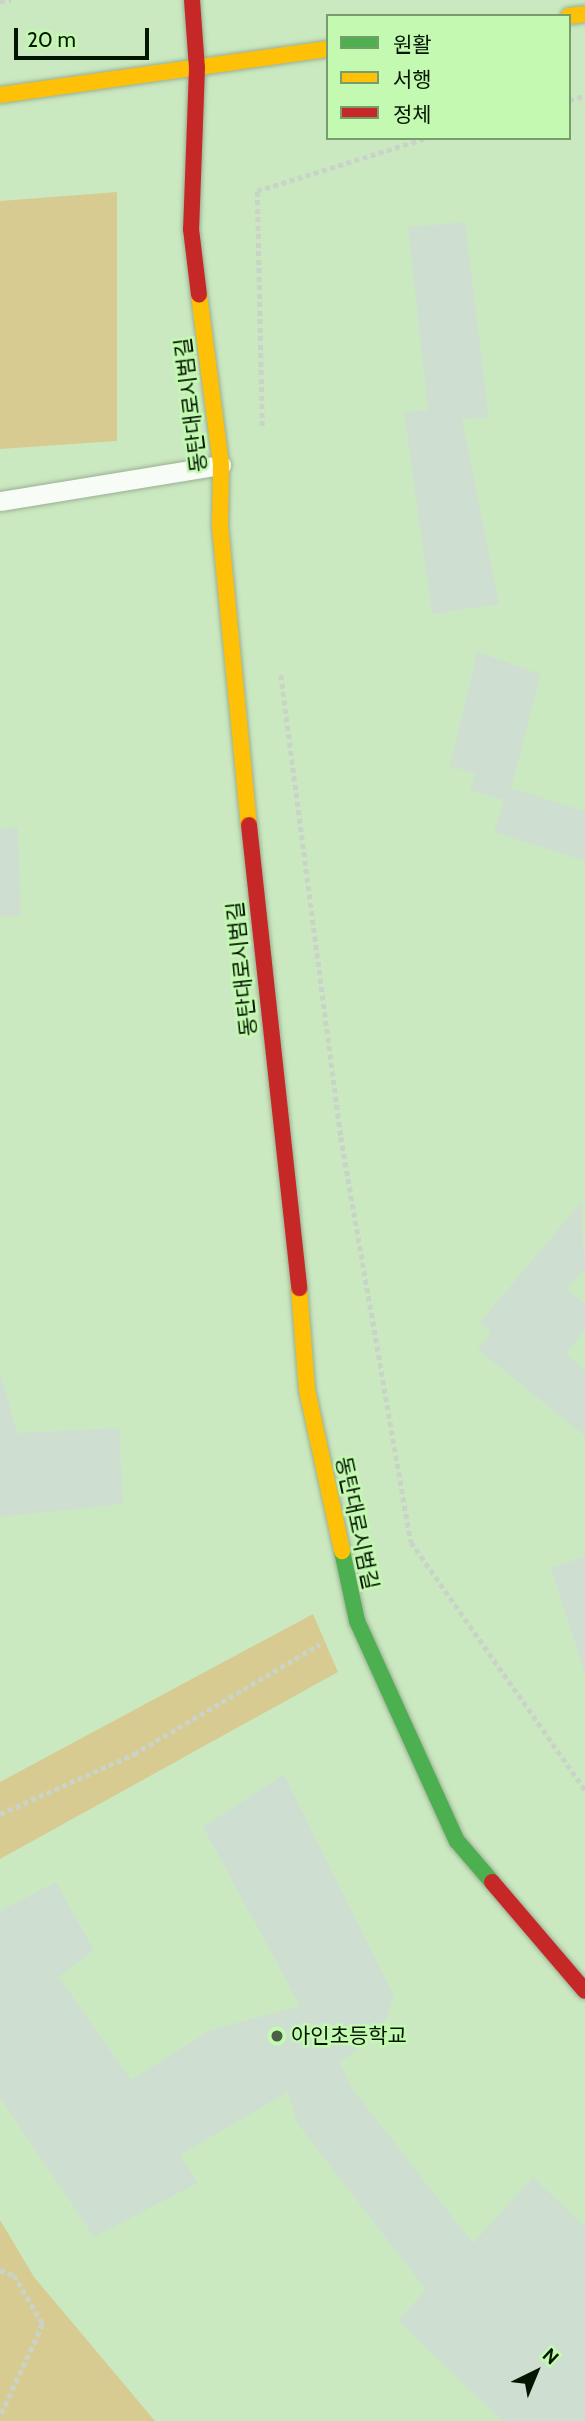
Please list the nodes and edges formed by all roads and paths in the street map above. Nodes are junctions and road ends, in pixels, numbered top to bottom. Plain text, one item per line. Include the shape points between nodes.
1 (11, 0) edge
2 (192, 0) edge
3 (0, 2) edge
4 (326, 49) edge
5 (197, 68) junction
6 (0, 95) edge
7 (420, 140) edge
8 (262, 439) dead end
9 (221, 465) junction
10 (0, 501) edge
11 (279, 666) dead end
12 (357, 1621) junction
13 (585, 1790) edge
14 (0, 1814) edge
15 (585, 1991) edge
16 (0, 2270) edge
17 (0, 2417) edge

1 - 3 path
2 - 5 street, 동탄대로시범길
4 - 5 street
5 - 6 street
5 - 9 street, 동탄대로시범길 via 191,229
7 - 8 path via 257,191
9 - 10 lane
9 - 12 street, 동탄대로시범길 via 219,526 272,1064 289,1156 307,1390
11 - 13 path via 341,1137 411,1542
12 - 14 path via 134,1754
12 - 15 street, 동탄대로시범길 via 457,1841
16 - 17 path via 14,2275 43,2324

